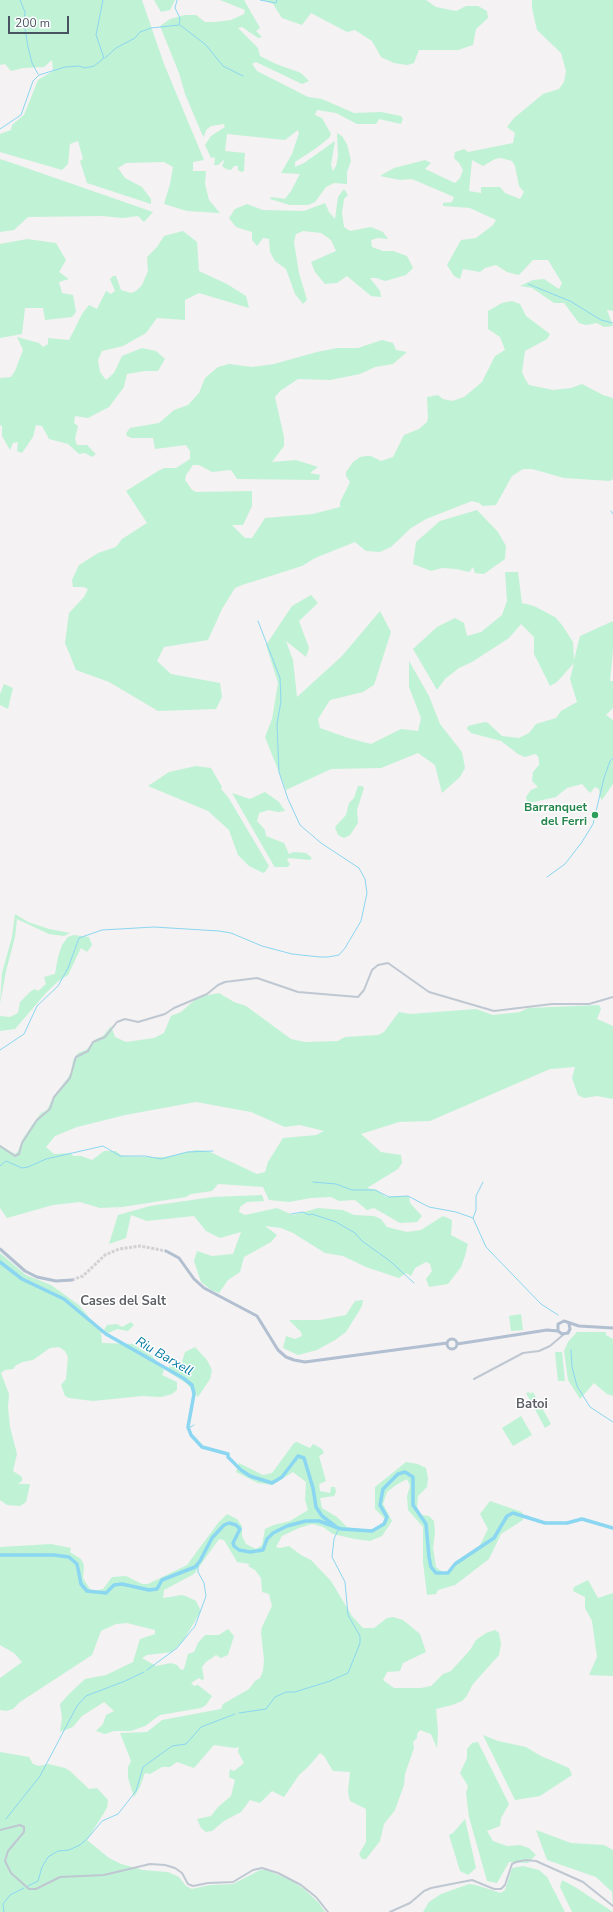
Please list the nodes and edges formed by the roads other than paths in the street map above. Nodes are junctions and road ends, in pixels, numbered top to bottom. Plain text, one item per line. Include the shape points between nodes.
1 (613, 998) edge
2 (0, 1146) edge
3 (0, 1249) edge
4 (166, 1251) tunnel mouth
5 (72, 1280) tunnel mouth
6 (569, 1324) junction
7 (558, 1325) junction
8 (579, 1326) junction
9 (613, 1328) edge
10 (570, 1329) junction
11 (547, 1330) junction
12 (559, 1331) junction
13 (564, 1334) junction
14 (556, 1340) junction
15 (457, 1342) junction
16 (446, 1344) junction
17 (474, 1379) dead end
18 (0, 1830) edge
19 (613, 1906) edge
20 (328, 1912) edge
21 (390, 1912) edge

1 - 2 street via 588,1004 552,1004 494,1011 429,992 388,963 378,965 372,970 364,990 358,997 298,992 258,978 225,982 207,994 165,1014 138,1022 122,1020 114,1025 105,1037 93,1042 88,1051 76,1057 70,1078 54,1097 50,1109 37,1120 17,1156
3 - 5 main road via 25,1271 37,1277 56,1281
4 - 16 main road via 179,1258 204,1288 257,1316 278,1350 294,1360 305,1362
6 - 7 main road via 562,1321
6 - 8 main road
6 - 10 main road
7 - 11 main road
7 - 12 main road
8 - 9 main road
8 - 10 main road
10 - 13 main road
11 - 12 main road
11 - 15 main road
12 - 13 main road
12 - 14 street
13 - 14 street
14 - 17 street via 539,1351 523,1354
15 - 16 main road via 450,1339
15 - 16 main road via 452,1349
18 - 20 street via 20,1825 24,1827 24,1832 8,1851 5,1861 15,1877 29,1889 36,1889 60,1877 104,1875 150,1864 174,1867 189,1885 193,1886 233,1882 253,1870 262,1868 301,1885 316,1897
19 - 21 street via 583,1882 536,1861 526,1860 512,1864 505,1885 501,1889 494,1889 472,1880 433,1887 408,1904

